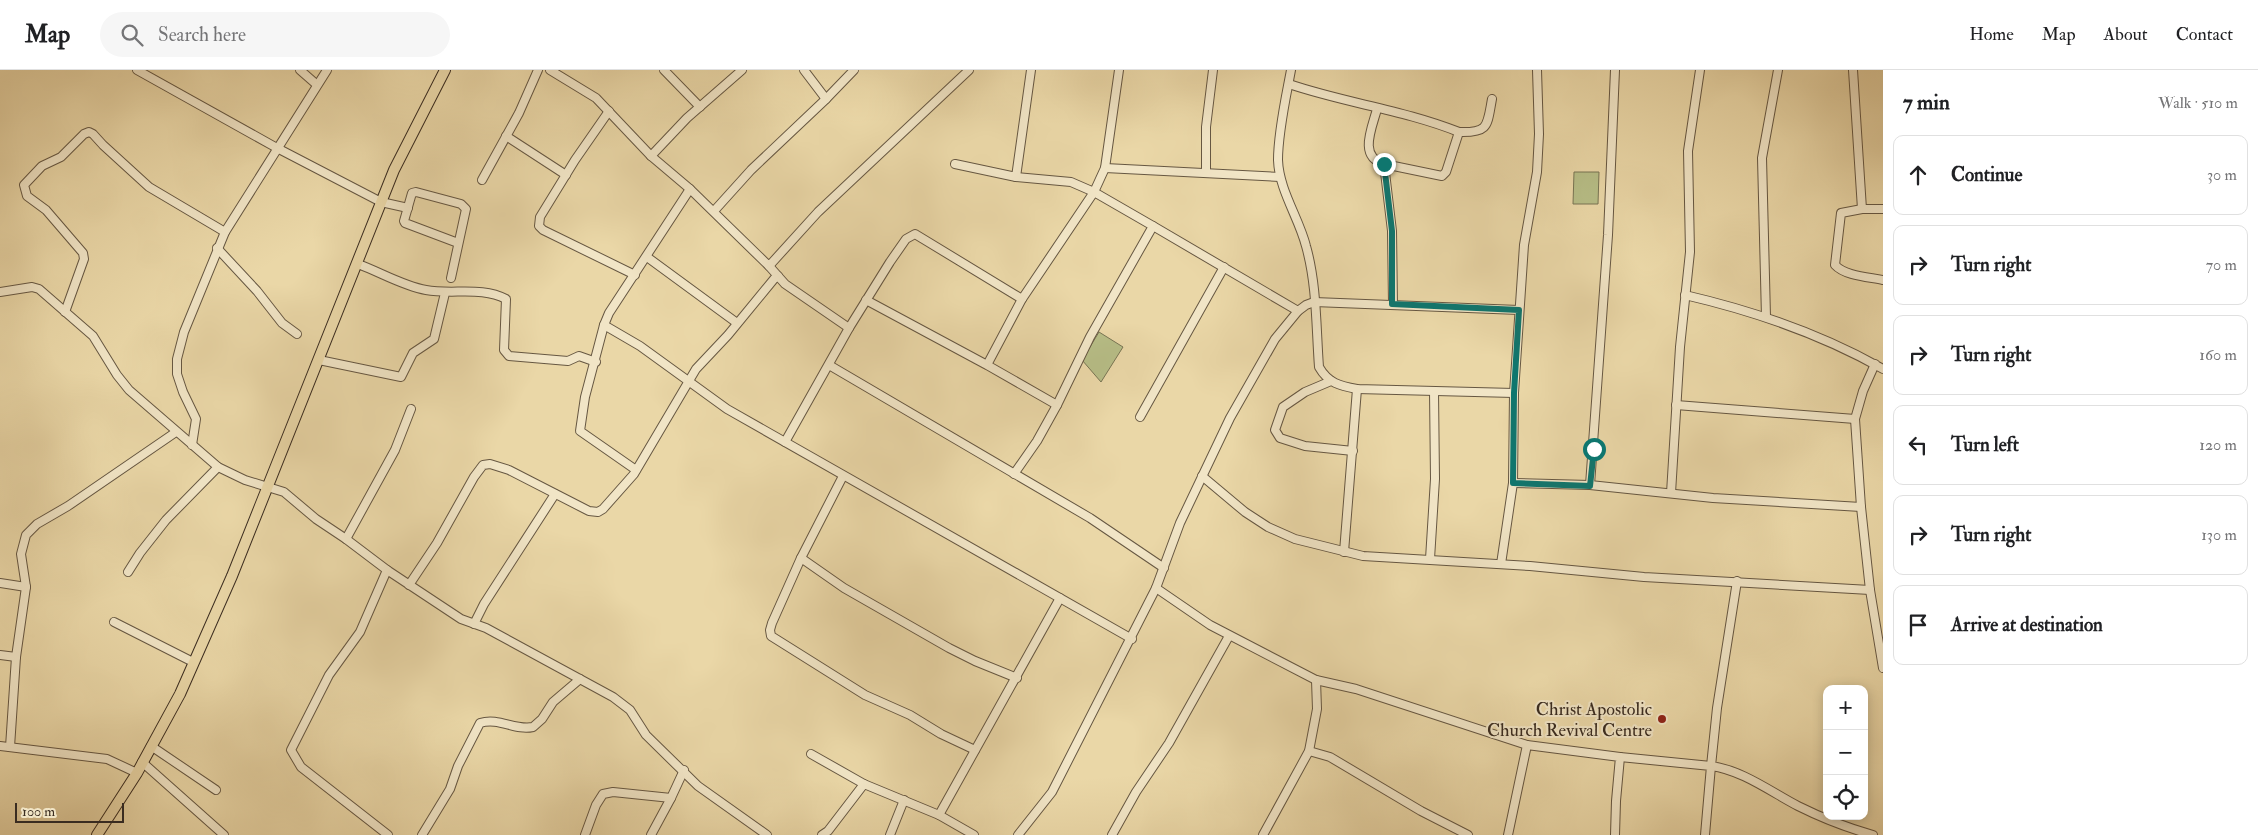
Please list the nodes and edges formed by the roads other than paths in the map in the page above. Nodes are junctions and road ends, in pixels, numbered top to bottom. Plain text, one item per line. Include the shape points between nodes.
1 (137, 70) edge
2 (300, 70) edge
3 (327, 70) edge
4 (445, 70) edge
5 (538, 70) edge
6 (550, 70) edge
7 (664, 70) edge
8 (742, 70) edge
9 (804, 70) edge
10 (854, 70) edge
11 (969, 70) edge
12 (1031, 70) edge
13 (1119, 70) edge
14 (1212, 70) edge
15 (1291, 70) edge
16 (1537, 70) edge
17 (1615, 70) edge
18 (1700, 70) edge
19 (1778, 70) edge
20 (1853, 70) edge
21 (561, 73) edge
22 (316, 84) junction
23 (1289, 84) junction
24 (826, 99) junction
25 (1492, 99) dead end
26 (700, 106) junction
27 (1377, 109) junction
28 (609, 111) junction
29 (1459, 132) junction
30 (506, 136) junction
31 (277, 148) junction
32 (651, 156) junction
33 (956, 164) dead end
34 (1384, 164) junction
35 (1105, 168) junction
36 (1206, 173) junction
37 (566, 175) junction
38 (1016, 177) junction
39 (1280, 177) junction
40 (482, 180) dead end
41 (690, 190) junction
42 (1094, 192) junction
43 (381, 202) junction
44 (408, 208) junction
45 (1862, 209) junction
46 (1883, 209) edge
47 (714, 211) junction
48 (1153, 226) junction
49 (225, 232) junction
50 (458, 243) junction
51 (218, 248) junction
52 (647, 257) junction
53 (358, 264) junction
54 (769, 266) junction
55 (1224, 267) junction
56 (635, 275) junction
57 (778, 276) junction
58 (451, 278) dead end
59 (1883, 280) edge
60 (0, 292) edge
61 (445, 293) junction
62 (1685, 295) junction
63 (1022, 299) junction
64 (866, 300) junction
65 (1314, 302) junction
66 (1392, 304) junction
67 (1519, 310) junction
68 (1298, 311) junction
69 (65, 312) junction
70 (1766, 317) junction
71 (737, 323) junction
72 (604, 325) junction
73 (849, 328) junction
74 (297, 334) dead end
75 (319, 360) junction
76 (596, 362) junction
77 (1874, 364) junction
78 (828, 365) junction
79 (987, 365) junction
80 (1883, 369) edge
81 (689, 382) junction
82 (1331, 382) junction
83 (1357, 389) junction
84 (1434, 391) junction
85 (1514, 393) junction
86 (1057, 405) junction
87 (1676, 405) junction
88 (411, 409) dead end
89 (1140, 417) dead end
90 (1855, 419) junction
91 (176, 432) junction
92 (786, 442) junction
93 (192, 445) junction
94 (1353, 451) junction
95 (218, 467) junction
96 (636, 470) junction
97 (1014, 474) junction
98 (843, 476) junction
99 (1202, 476) junction
100 (1513, 483) junction
101 (1590, 486) junction
102 (267, 489) junction
103 (555, 494) junction
104 (1671, 494) junction
105 (1861, 507) junction
106 (346, 539) junction
107 (1344, 552) junction
108 (801, 558) junction
109 (1430, 558) junction
110 (1501, 564) junction
111 (1164, 568) junction
112 (387, 570) junction
113 (128, 572) dead end
114 (1737, 581) junction
115 (0, 583) edge
116 (409, 585) junction
117 (26, 586) junction
118 (1156, 588) junction
119 (1870, 590) junction
120 (1060, 598) junction
121 (114, 622) dead end
122 (474, 624) junction
123 (1229, 636) junction
124 (1132, 639) junction
125 (0, 655) edge
126 (16, 657) junction
127 (193, 662) junction
128 (1883, 668) edge
129 (580, 678) junction
130 (1017, 678) junction
131 (1316, 680) junction
132 (1527, 745) junction
133 (0, 746) edge
134 (151, 746) junction
135 (10, 747) junction
136 (975, 750) junction
137 (1309, 750) junction
138 (811, 754) dead end
139 (1620, 757) junction
140 (142, 762) junction
141 (1711, 766) junction
142 (684, 770) junction
143 (137, 773) junction
144 (864, 784) junction
145 (216, 790) dead end
146 (671, 798) junction
147 (904, 800) junction
148 (939, 815) junction
149 (1266, 834) edge
150 (97, 835) edge
151 (224, 835) edge
152 (388, 835) edge
153 (422, 835) edge
154 (585, 835) edge
155 (651, 835) edge
156 (767, 835) edge
157 (822, 835) edge
158 (890, 835) edge
159 (974, 835) edge
160 (1018, 835) edge
161 (1112, 835) edge
162 (1468, 835) edge
163 (1508, 835) edge
164 (1615, 835) edge
165 (1705, 835) edge
166 (1873, 835) edge

1 - 31 street
2 - 22 street
3 - 22 street
4 - 43 main road
5 - 30 street
6 - 21 street
7 - 26 street
8 - 26 street
9 - 24 street
10 - 24 street
11 - 54 street via 818,212
12 - 38 street
13 - 35 street
14 - 36 street via 1206,127
15 - 23 street
16 - 67 street via 1537,172 1524,246
17 - 101 street via 1608,235
18 - 62 street via 1688,151 1690,252
19 - 70 street via 1762,158
20 - 45 street
21 - 28 street
22 - 31 street
23 - 27 street
23 - 39 street via 1279,151
24 - 47 street via 751,170
25 - 29 street via 1483,129 1475,133
26 - 32 street
27 - 29 street via 1433,122
27 - 34 street via 1368,149 1377,162
28 - 32 street
28 - 37 street
29 - 34 street via 1442,176
30 - 37 street
30 - 40 street
31 - 43 street
31 - 49 street
32 - 41 street
33 - 38 street
34 - 66 street via 1392,231
35 - 36 street
35 - 42 street
36 - 39 street
37 - 56 street via 540,217 539,226
38 - 42 street via 1071,182
39 - 65 street via 1306,246
41 - 47 street
41 - 52 street
42 - 48 street
42 - 63 street
43 - 44 street
43 - 53 main road
44 - 50 street via 404,221 408,225
44 - 50 street via 414,192 464,206
45 - 46 street
45 - 59 street via 1840,215 1835,265 1853,274
47 - 54 street
48 - 55 street
48 - 86 street via 1090,337
49 - 51 street
49 - 69 street via 149,187 93,134 84,134 61,157 42,166 24,185 27,196 46,210 83,253 84,259
50 - 58 street
51 - 74 street via 282,323
51 - 93 street via 184,332 177,359 177,374 196,419
52 - 56 street
52 - 71 street
53 - 61 street via 423,290
53 - 75 main road
54 - 57 street
55 - 68 street
55 - 89 street
56 - 72 street
57 - 71 street
57 - 73 street
60 - 69 street via 32,287 39,289
61 - 75 street via 434,339 413,353 401,377
61 - 76 street via 474,291 506,299 504,350 509,356 568,361 579,356
62 - 70 street
62 - 87 street
63 - 64 street via 915,234 906,239
63 - 79 street
64 - 73 street
64 - 79 street
65 - 66 street
65 - 68 street
65 - 82 street via 1319,367
66 - 67 street
67 - 85 street
68 - 99 street via 1275,339 1230,418
69 - 91 street via 93,336 129,390
70 - 77 street
71 - 81 street via 696,369
72 - 76 street
72 - 81 street via 640,346
73 - 78 street
75 - 102 main road
76 - 96 street via 585,397 580,431
77 - 80 street
77 - 90 street
78 - 92 street
78 - 97 street
79 - 86 street
81 - 92 street via 727,410
81 - 96 street
82 - 83 street
82 - 94 street via 1305,392 1283,407 1276,435 1305,446
83 - 84 street
83 - 94 street
84 - 85 street
84 - 109 street via 1435,479
85 - 100 street
86 - 97 street
87 - 90 street
87 - 104 street
88 - 106 street via 395,450
90 - 105 street
91 - 93 street
91 - 117 street via 37,524 26,535 21,554
92 - 98 street
93 - 95 street
94 - 107 street
95 - 102 street
95 - 113 street via 166,520
96 - 103 street via 598,512 589,511
97 - 111 street via 1090,518
98 - 108 street
98 - 120 street
99 - 107 street via 1268,527 1295,539
99 - 111 street
100 - 101 street
100 - 110 street
101 - 104 street
102 - 106 street via 284,492
102 - 127 main road
103 - 116 street via 509,470 490,464 483,466
103 - 122 street
104 - 105 street
105 - 119 street
106 - 112 street
107 - 109 street via 1376,557
108 - 130 street via 844,588 975,662
108 - 136 street via 772,622 771,636 865,695
109 - 110 street
110 - 114 street via 1644,577
111 - 118 street
112 - 116 street
112 - 152 street via 360,632 329,675 291,750 301,766
114 - 119 street
114 - 141 street
115 - 117 street
116 - 122 street
117 - 126 street
118 - 123 street
118 - 124 street
119 - 128 street
120 - 124 street
120 - 130 street
121 - 127 street
122 - 129 street
123 - 131 street
123 - 161 street via 1169,744
124 - 160 street via 1052,792
125 - 126 street
126 - 135 street
127 - 134 main road via 180,694
129 - 142 street via 630,710 646,735
129 - 153 street via 554,702 533,728 502,721 480,722 450,789
130 - 136 street
131 - 132 street via 1356,689
131 - 137 street via 1317,709
132 - 139 street
132 - 163 street
133 - 135 street
134 - 140 main road
134 - 145 street
135 - 143 street via 107,759
136 - 148 street
137 - 149 street
137 - 162 street via 1330,757 1420,811
138 - 144 street
139 - 141 street
139 - 164 street
140 - 143 main road
140 - 151 street
141 - 165 street
141 - 166 street via 1721,767 1800,807
142 - 146 street
142 - 156 street via 698,786
143 - 150 main road
144 - 147 street
144 - 157 street
146 - 154 street via 603,794
146 - 155 street
147 - 148 street
147 - 158 street
148 - 159 street

